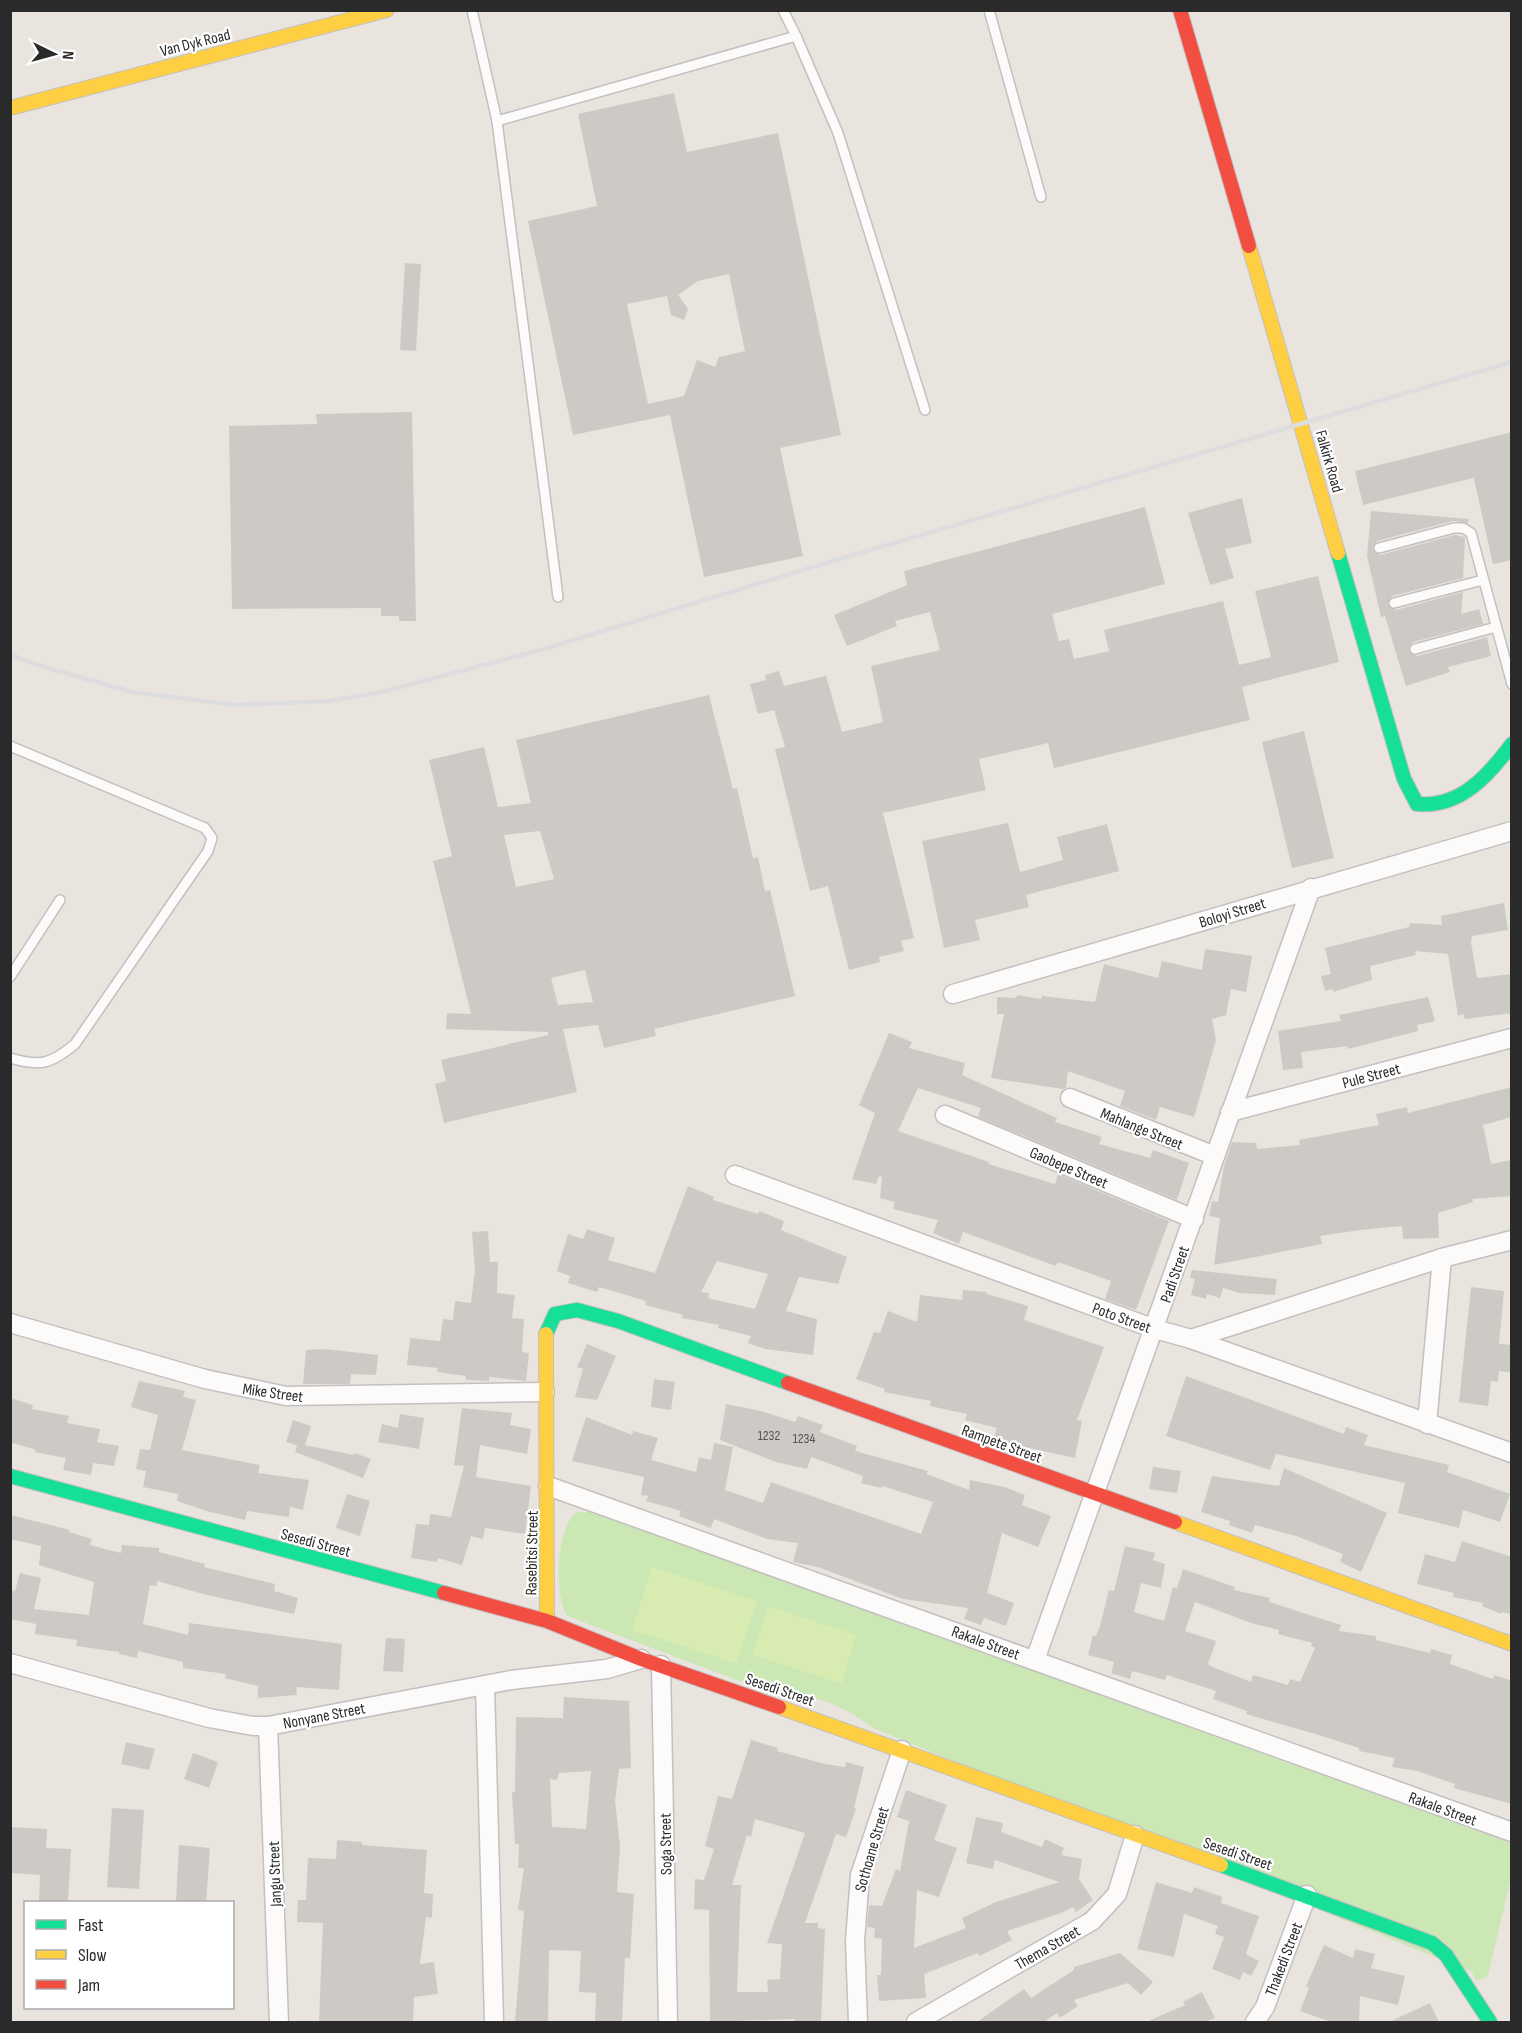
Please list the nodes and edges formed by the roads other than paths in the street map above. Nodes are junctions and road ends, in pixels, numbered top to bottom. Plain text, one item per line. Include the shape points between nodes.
1 (387, 10) edge
2 (472, 10) edge
3 (783, 10) edge
4 (989, 10) edge
5 (1180, 10) edge
6 (796, 36) junction
7 (10, 108) edge
8 (497, 122) junction
9 (1041, 197) dead end
10 (925, 410) dead end
11 (1379, 548) dead end
12 (1484, 580) junction
13 (558, 597) dead end
14 (1394, 603) dead end
15 (1496, 627) junction
16 (1414, 649) dead end
17 (1512, 684) edge
18 (1512, 744) edge
19 (10, 746) edge
20 (1512, 831) edge
21 (1311, 888) junction
22 (60, 900) dead end
23 (10, 977) edge
24 (953, 994) dead end
25 (1512, 1038) edge
26 (10, 1059) edge
27 (1070, 1098) dead end
28 (1230, 1113) junction
29 (945, 1115) dead end
30 (1215, 1156) junction
31 (735, 1175) dead end
32 (1194, 1219) junction
33 (1512, 1240) edge
34 (1442, 1258) junction
35 (10, 1323) edge
36 (1155, 1329) junction
37 (1191, 1339) junction
38 (545, 1392) junction
39 (1427, 1424) junction
40 (1512, 1453) edge
41 (10, 1476) edge
42 (548, 1486) junction
43 (1096, 1495) junction
44 (547, 1621) junction
45 (1512, 1644) edge
46 (641, 1659) junction
47 (1035, 1660) junction
48 (10, 1663) edge
49 (661, 1665) junction
50 (485, 1685) junction
51 (268, 1726) junction
52 (902, 1750) junction
53 (1512, 1833) edge
54 (1135, 1835) junction
55 (1307, 1894) junction
56 (279, 2022) edge
57 (494, 2022) edge
58 (668, 2022) edge
59 (858, 2022) edge
60 (916, 2022) edge
61 (1255, 2022) edge
62 (1490, 2022) edge

1 - 7 street, Van Dyk Road
2 - 8 lane
3 - 6 lane
4 - 9 lane
5 - 18 street, Falkirk Road via 1404,779 1417,804 1430,807 1467,793
6 - 8 lane
6 - 10 lane via 838,133
8 - 13 lane
11 - 12 lane via 1463,528 1471,533
12 - 14 lane
12 - 15 lane
15 - 16 lane
15 - 17 lane
19 - 26 lane via 206,828 212,838 208,851 75,1044 55,1060 33,1065
20 - 21 street, Boloyi Street
21 - 24 street, Boloyi Street
21 - 28 street, Padi Street
22 - 23 lane
25 - 28 street, Pule Street
27 - 30 street, Mahlange Street
28 - 30 street, Padi Street
29 - 32 street, Gaobepe Street
30 - 32 street, Padi Street
31 - 36 street, Poto Street
32 - 36 street, Padi Street
33 - 34 street
34 - 37 street
34 - 39 street
35 - 38 street, Mike Street via 232,1386 286,1396
36 - 37 street, Poto Street
36 - 43 street, Padi Street
37 - 39 street, Poto Street
38 - 42 street
38 - 43 street, Rampete Street via 546,1332 550,1319 564,1311 577,1311 618,1321
39 - 40 street, Poto Street
41 - 44 street, Sesedi Street
42 - 44 street, Rasebitsi Street
42 - 47 street, Rakale Street
43 - 45 street, Rampete Street
43 - 47 street, Padi Street
44 - 46 street, Sesedi Street
46 - 49 street, Sesedi Street
46 - 50 street, Nonyane Street via 608,1669
47 - 53 street, Rakale Street
48 - 51 street, Nonyane Street via 209,1718
49 - 52 street, Sesedi Street
49 - 58 street, Soga Street
50 - 51 street, Nonyane Street
50 - 57 street
51 - 56 street, Jangu Street
52 - 54 street, Sesedi Street
52 - 59 street, Sothoane Street via 860,1875 855,1941
54 - 55 street, Sesedi Street
54 - 60 street, Thema Street via 1117,1894 1092,1921
55 - 61 street, Thakedi Street via 1265,2007
55 - 62 street, Sesedi Street via 1432,1943 1459,1971

